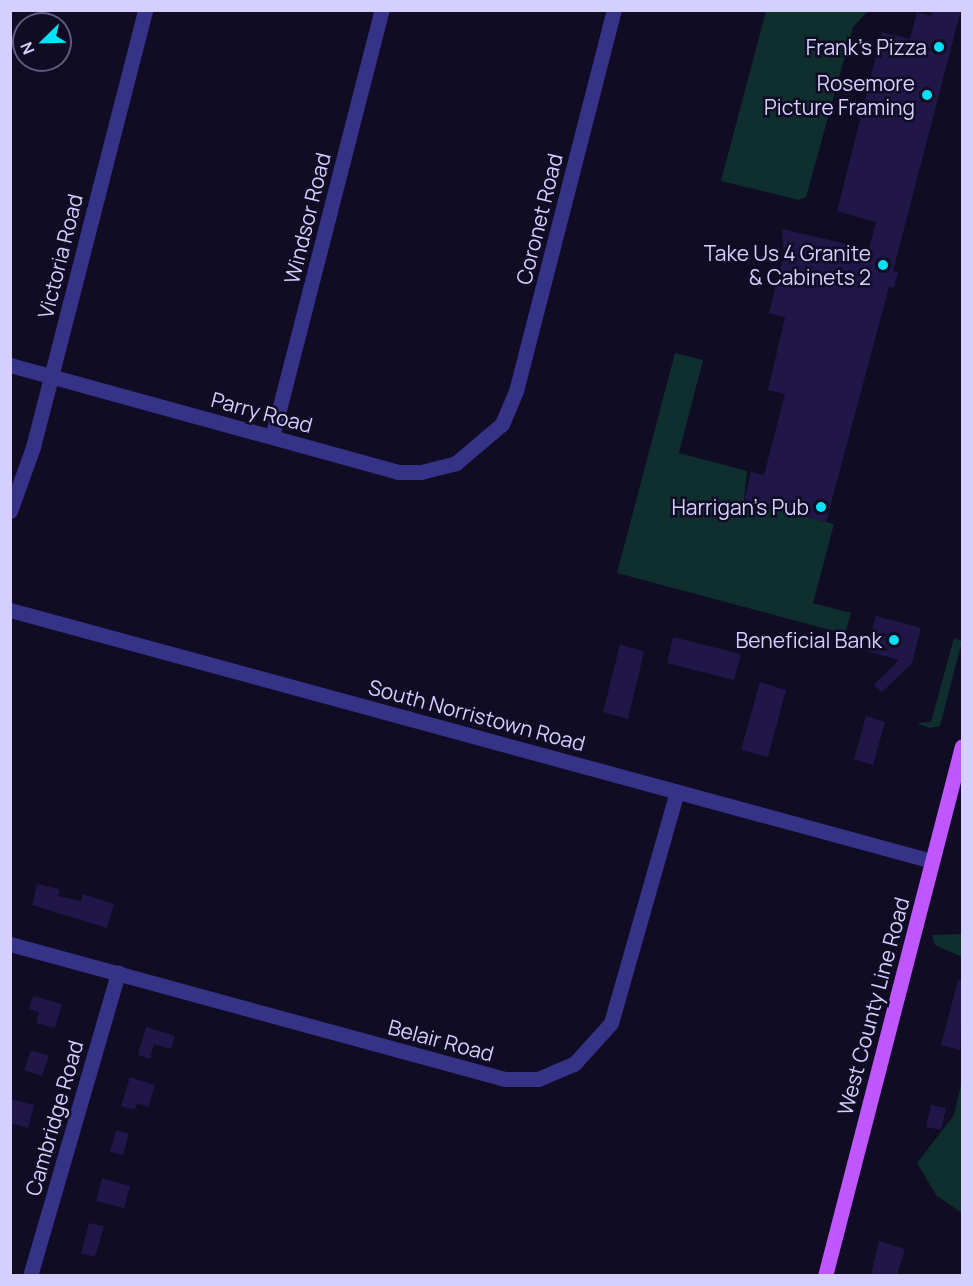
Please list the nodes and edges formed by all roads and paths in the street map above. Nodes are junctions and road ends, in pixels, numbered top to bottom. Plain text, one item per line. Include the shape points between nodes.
1 (145, 10) edge
2 (382, 10) edge
3 (614, 10) edge
4 (10, 365) edge
5 (51, 376) junction
6 (493, 434) joint
7 (272, 437) junction
8 (10, 511) edge
9 (10, 610) edge
10 (963, 746) edge
11 (677, 792) junction
12 (932, 861) junction
13 (10, 944) edge
14 (118, 973) junction
15 (30, 1275) edge
16 (825, 1275) edge

1 - 5 street, Victoria Road
2 - 7 street, Windsor Road
3 - 6 street, Coronet Road via 516,391
4 - 5 street, Parry Road
5 - 7 street, Parry Road
5 - 8 street, Victoria Road
6 - 7 street, Parry Road via 456,463 421,472 398,472
9 - 11 street, South Norristown Road
10 - 12 main road, West County Line Road
11 - 12 street, South Norristown Road
11 - 14 street, Belair Road via 611,1023 588,1052 557,1073 525,1081 505,1079
12 - 16 main road, West County Line Road
13 - 14 street, Belair Road
14 - 15 street, Cambridge Road

